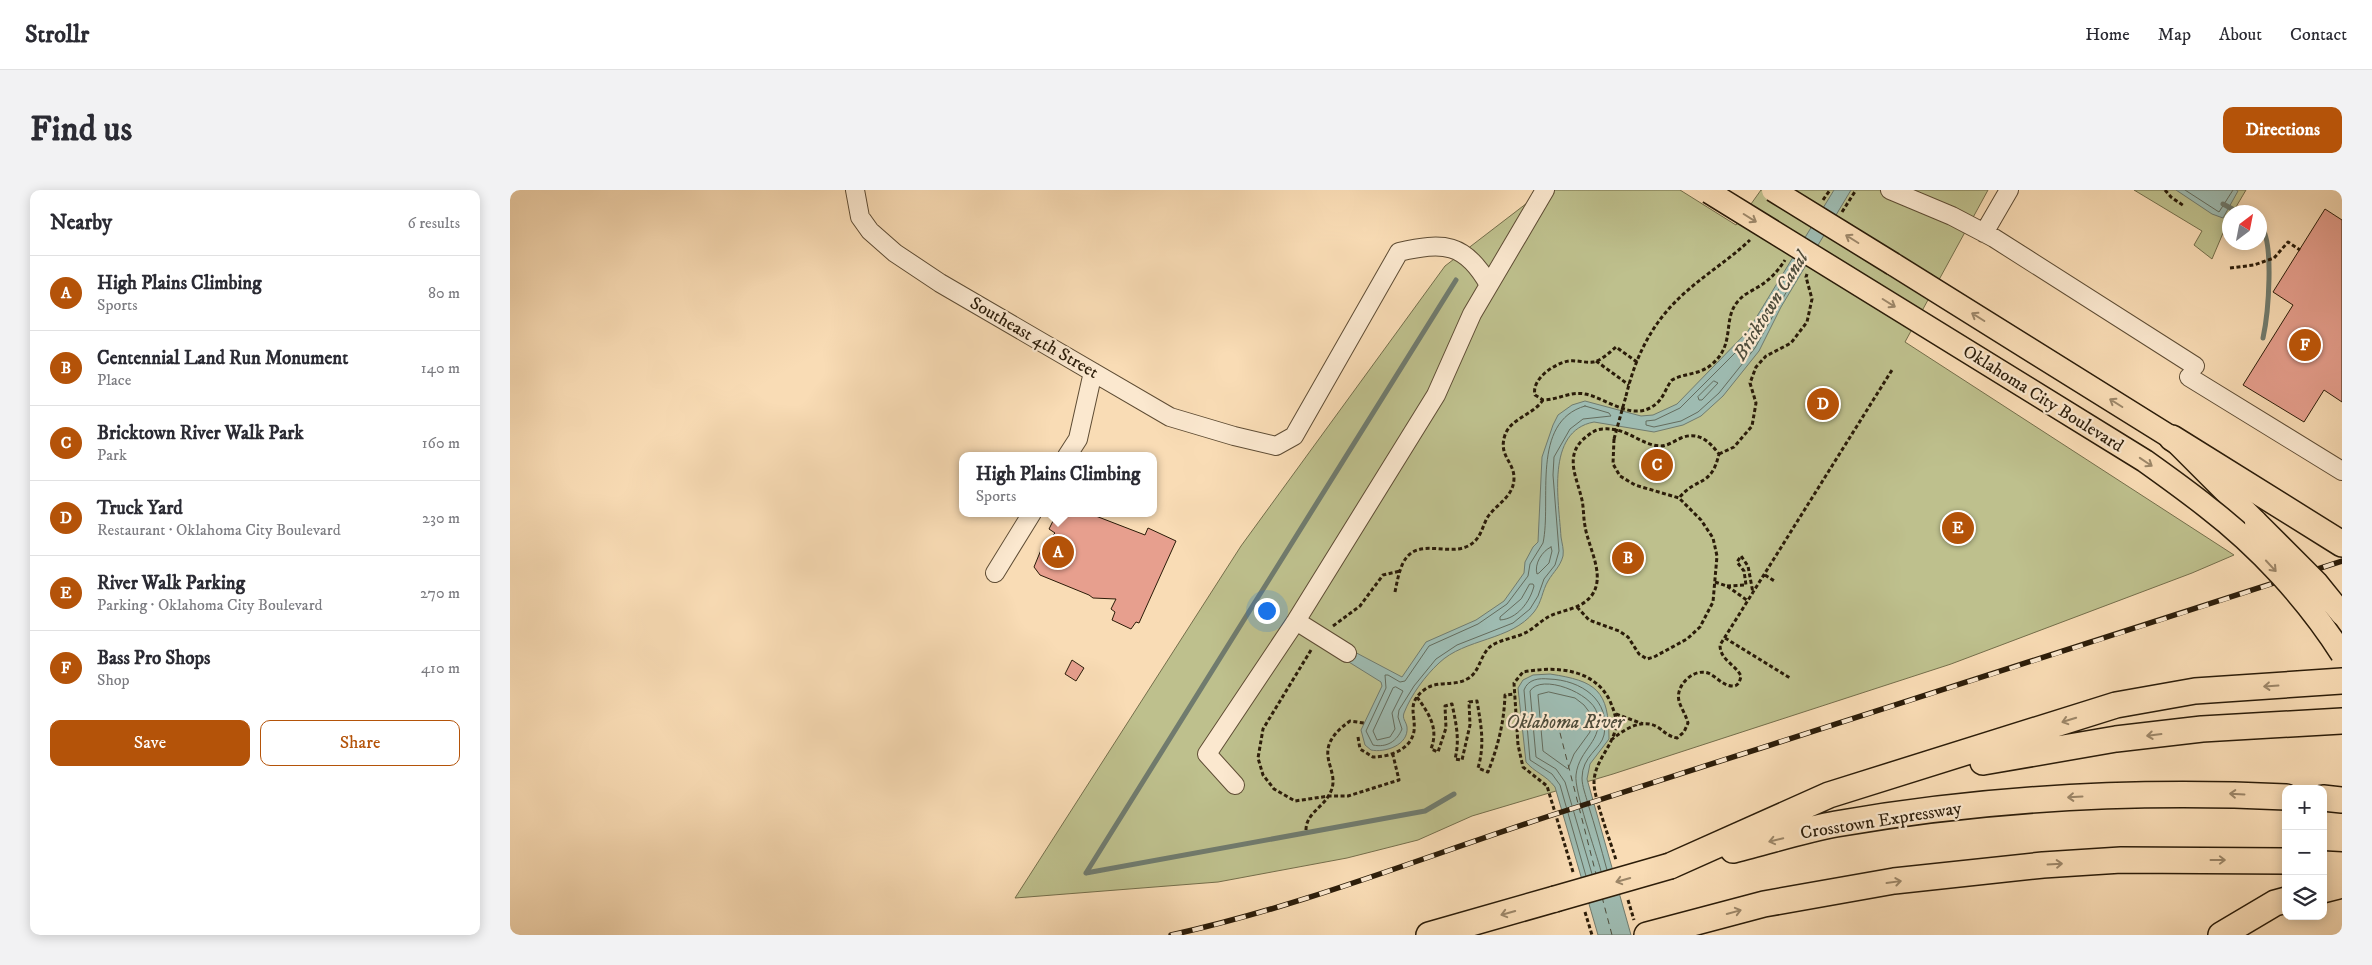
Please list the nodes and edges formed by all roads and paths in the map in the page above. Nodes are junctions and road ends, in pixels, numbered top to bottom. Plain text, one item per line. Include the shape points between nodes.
1 (1545, 190) edge
2 (1773, 190) edge
3 (1830, 190) edge
4 (1856, 190) edge
5 (2009, 190) edge
6 (2165, 190) edge
7 (1707, 191) edge
8 (1893, 192) edge
9 (856, 198) edge
10 (1821, 204) dead end
11 (2184, 206) dead end
12 (1837, 221) dead end
13 (1984, 233) junction
14 (2300, 250) dead end
15 (1789, 253) dead end
16 (1734, 255) dead end
17 (2230, 268) dead end
18 (1810, 269) dead end
19 (1489, 285) junction
20 (1593, 362) junction
21 (1637, 362) junction
22 (1892, 370) dead end
23 (1093, 372) junction
24 (1629, 385) junction
25 (1543, 400) junction
26 (2172, 438) junction
27 (1070, 452) edge
28 (1719, 454) junction
29 (2342, 471) edge
30 (1679, 498) junction
31 (1030, 517) edge
32 (2342, 523) edge
33 (2342, 544) edge
34 (1400, 571) junction
35 (995, 573) dead end
36 (1765, 575) junction
37 (1715, 582) junction
38 (1776, 582) dead end
39 (1727, 586) junction
40 (1395, 592) dead end
41 (1753, 593) junction
42 (1748, 601) junction
43 (1577, 607) junction
44 (2342, 614) edge
45 (1296, 621) junction
46 (1319, 635) junction
47 (1725, 638) junction
48 (1347, 653) dead end
49 (2342, 654) edge
50 (1790, 678) dead end
51 (2342, 681) edge
52 (1515, 694) junction
53 (1417, 697) junction
54 (1616, 714) junction
55 (2342, 721) edge
56 (1364, 723) dead end
57 (1516, 724) junction
58 (1522, 724) dead end
59 (1643, 724) junction
60 (1358, 737) dead end
61 (1611, 740) junction
62 (1393, 754) junction
63 (1235, 785) dead end
64 (1829, 795) junction
65 (1329, 796) junction
66 (2282, 797) edge
67 (2327, 798) edge
68 (2342, 800) edge
69 (1306, 830) dead end
70 (2282, 861) edge
71 (2327, 864) edge
72 (1670, 866) junction
73 (2342, 866) edge
74 (1619, 870) dead end
75 (1575, 879) dead end
76 (2342, 885) edge
77 (2327, 889) edge
78 (1628, 898) dead end
79 (2282, 901) edge
80 (1584, 907) dead end
81 (1642, 930) edge
82 (1429, 935) edge
83 (1592, 935) edge
84 (2221, 935) edge

1 - 19 street
26 -> 2 main road, Oklahoma City Boulevard, bridge
3 - 10 path
4 - 12 path
5 - 13 street
6 - 11 path
7 -> 49 main road, Oklahoma City Boulevard, bridge via 2145,461 2208,507 2256,550 2298,595
8 - 13 street
9 - 23 street, Southeast 4th Street via 860,217 870,231 895,253 940,284
13 - 29 street
14 - 17 path via 2288,242 2274,258
15 - 25 path via 1773,276 1745,294 1735,305 1726,345 1717,360 1703,371 1672,380 1658,403 1630,411 1593,396 1575,393
16 - 21 path via 1668,308 1643,345
18 - 28 path via 1806,277 1812,299 1808,322 1791,343 1766,356 1756,367 1750,383 1756,403 1752,426 1734,448
19 - 23 street, Southeast 4th Street via 1479,267 1458,250 1429,246 1399,252 1294,436 1276,446 1170,417
19 - 45 street via 1472,314 1436,395
20 - 21 path via 1616,347
20 - 24 path via 1597,361
20 - 25 path via 1572,361 1555,366 1535,385 1534,395
21 - 24 path
22 - 36 path
23 - 27 street via 1078,439
24 - 30 path, bridge via 1614,439 1613,464 1620,476 1635,484
25 - 34 path via 1532,412 1512,424 1505,435 1503,454 1513,471 1512,489 1487,518 1478,538 1461,549 1417,549
26 - 32 highway
26 - 33 highway
26 - 44 main road, Oklahoma City Boulevard, bridge via 2316,582
28 - 30 path via 1712,475 1702,483 1688,487
28 - 43 path via 1707,440 1694,436 1661,446 1652,445 1624,430 1602,428 1583,439 1575,452 1572,472 1581,497 1585,528 1597,572 1592,595
30 - 37 path via 1701,520 1713,538 1717,556
31 - 35 street
34 - 40 path
34 - 46 path via 1383,575 1360,606
36 - 38 path
36 - 41 path
37 - 39 path
37 - 43 path via 1713,602 1700,627 1654,657 1639,654 1628,637 1589,620
39 - 41 path via 1746,585 1744,571 1738,562 1741,556 1748,566
39 - 42 path
41 - 42 path
42 - 47 path
43 - 53 path via 1549,616 1526,633 1491,646 1468,679 1454,684 1436,684
45 - 46 street
45 - 63 street via 1207,754
46 - 48 street
46 - 65 path via 1263,729 1258,758 1263,775 1281,794 1295,801
47 - 50 path
47 - 59 path via 1720,652 1739,672 1740,682 1730,687 1708,673 1697,672 1686,679 1678,700 1688,722 1677,738 1668,736 1652,724
51 -> 64 highway via 2195,692 2116,705
52 - 53 path via 1505,695 1499,743 1488,772 1478,768 1483,751 1483,733 1477,700 1469,702 1470,725 1462,760 1455,758 1457,727 1452,704 1445,706 1446,728 1438,752 1430,749 1434,730 1430,715
52 - 54 path via 1514,683 1523,672 1546,668 1570,671 1590,678 1606,693
52 - 57 path
53 - 62 path via 1411,710 1412,736 1405,747
54 - 59 path
54 - 61 path via 1616,730
55 -> 64 highway via 2202,729 2116,739 2016,754
56 - 65 path via 1350,721 1330,740 1327,757 1333,784
57 - 58 path
57 - 75 path via 1523,767 1548,786
59 - 61 path via 1625,729
60 - 62 path via 1360,749 1373,757
61 - 74 path via 1595,770 1594,786
62 - 65 path via 1399,780 1348,796
64 - 72 highway
65 - 69 path via 1310,816
66 -> 72 highway, Crosstown Expressway via 2133,794 2018,800 1835,824
67 - 68 highway
81 -> 70 highway via 1687,924 1764,904 1894,881 2121,860
71 - 73 highway
72 -> 82 highway, Crosstown Expressway, bridge
76 - 77 highway
78 - 81 path
79 - 84 highway
80 - 83 path

